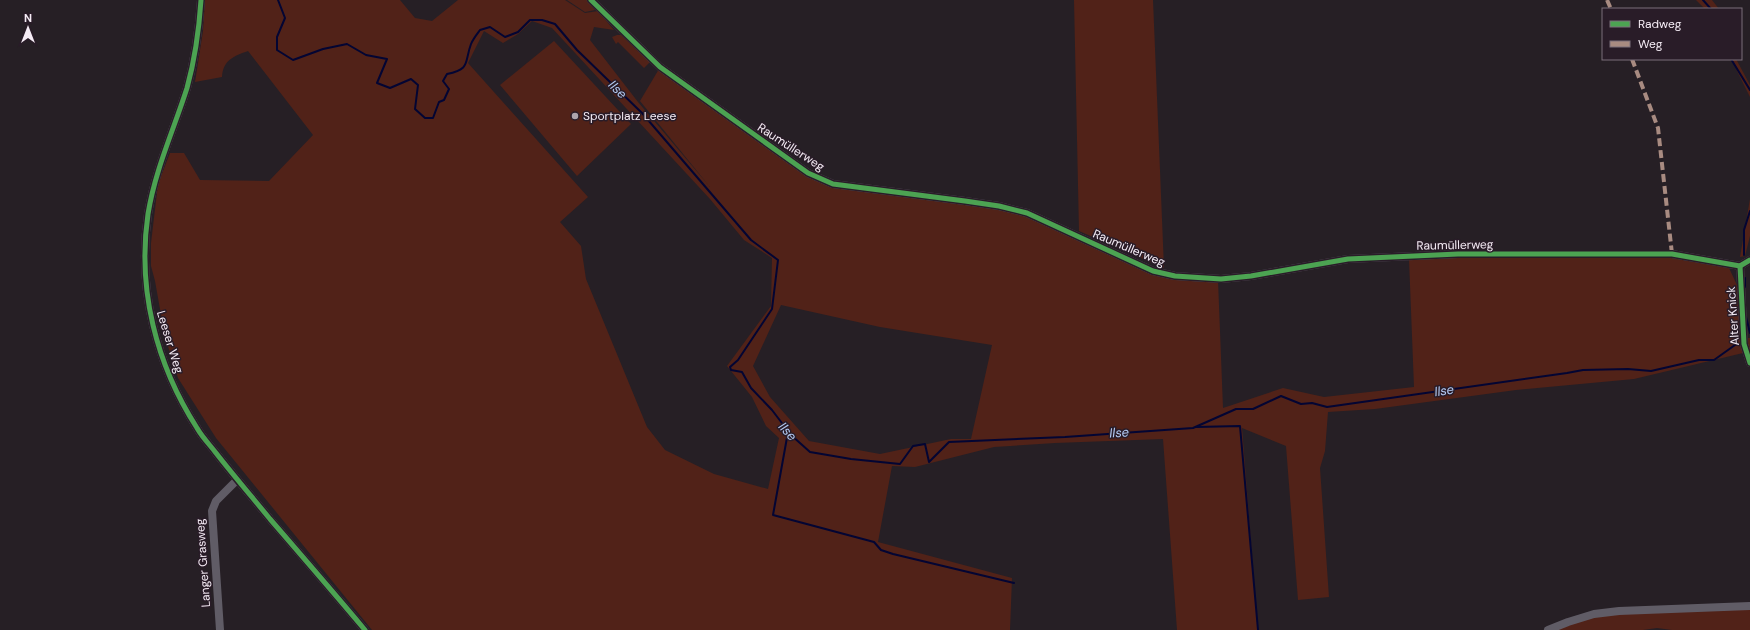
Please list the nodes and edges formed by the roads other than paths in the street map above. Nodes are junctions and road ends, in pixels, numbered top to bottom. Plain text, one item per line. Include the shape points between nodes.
1 (201, 0) edge
2 (591, 0) edge
3 (1750, 260) edge
4 (1740, 266) junction
5 (1750, 363) edge
6 (237, 480) junction
7 (1750, 606) edge
8 (220, 630) edge
9 (366, 630) edge
10 (1548, 630) edge

1 - 6 street, Leeser Weg via 199,31 189,79 148,213 146,286 152,324 174,387 197,429
2 - 4 street, Raumüllerweg via 660,66 808,174 833,184 999,206 1027,213 1153,271 1175,276 1221,279 1348,259 1458,254 1672,254
3 - 4 street
4 - 5 street, Alter Knick via 1744,338
6 - 8 street, Langer Grasweg via 216,501 212,511
6 - 9 street, Leeser Weg
7 - 10 street via 1619,611 1594,614

